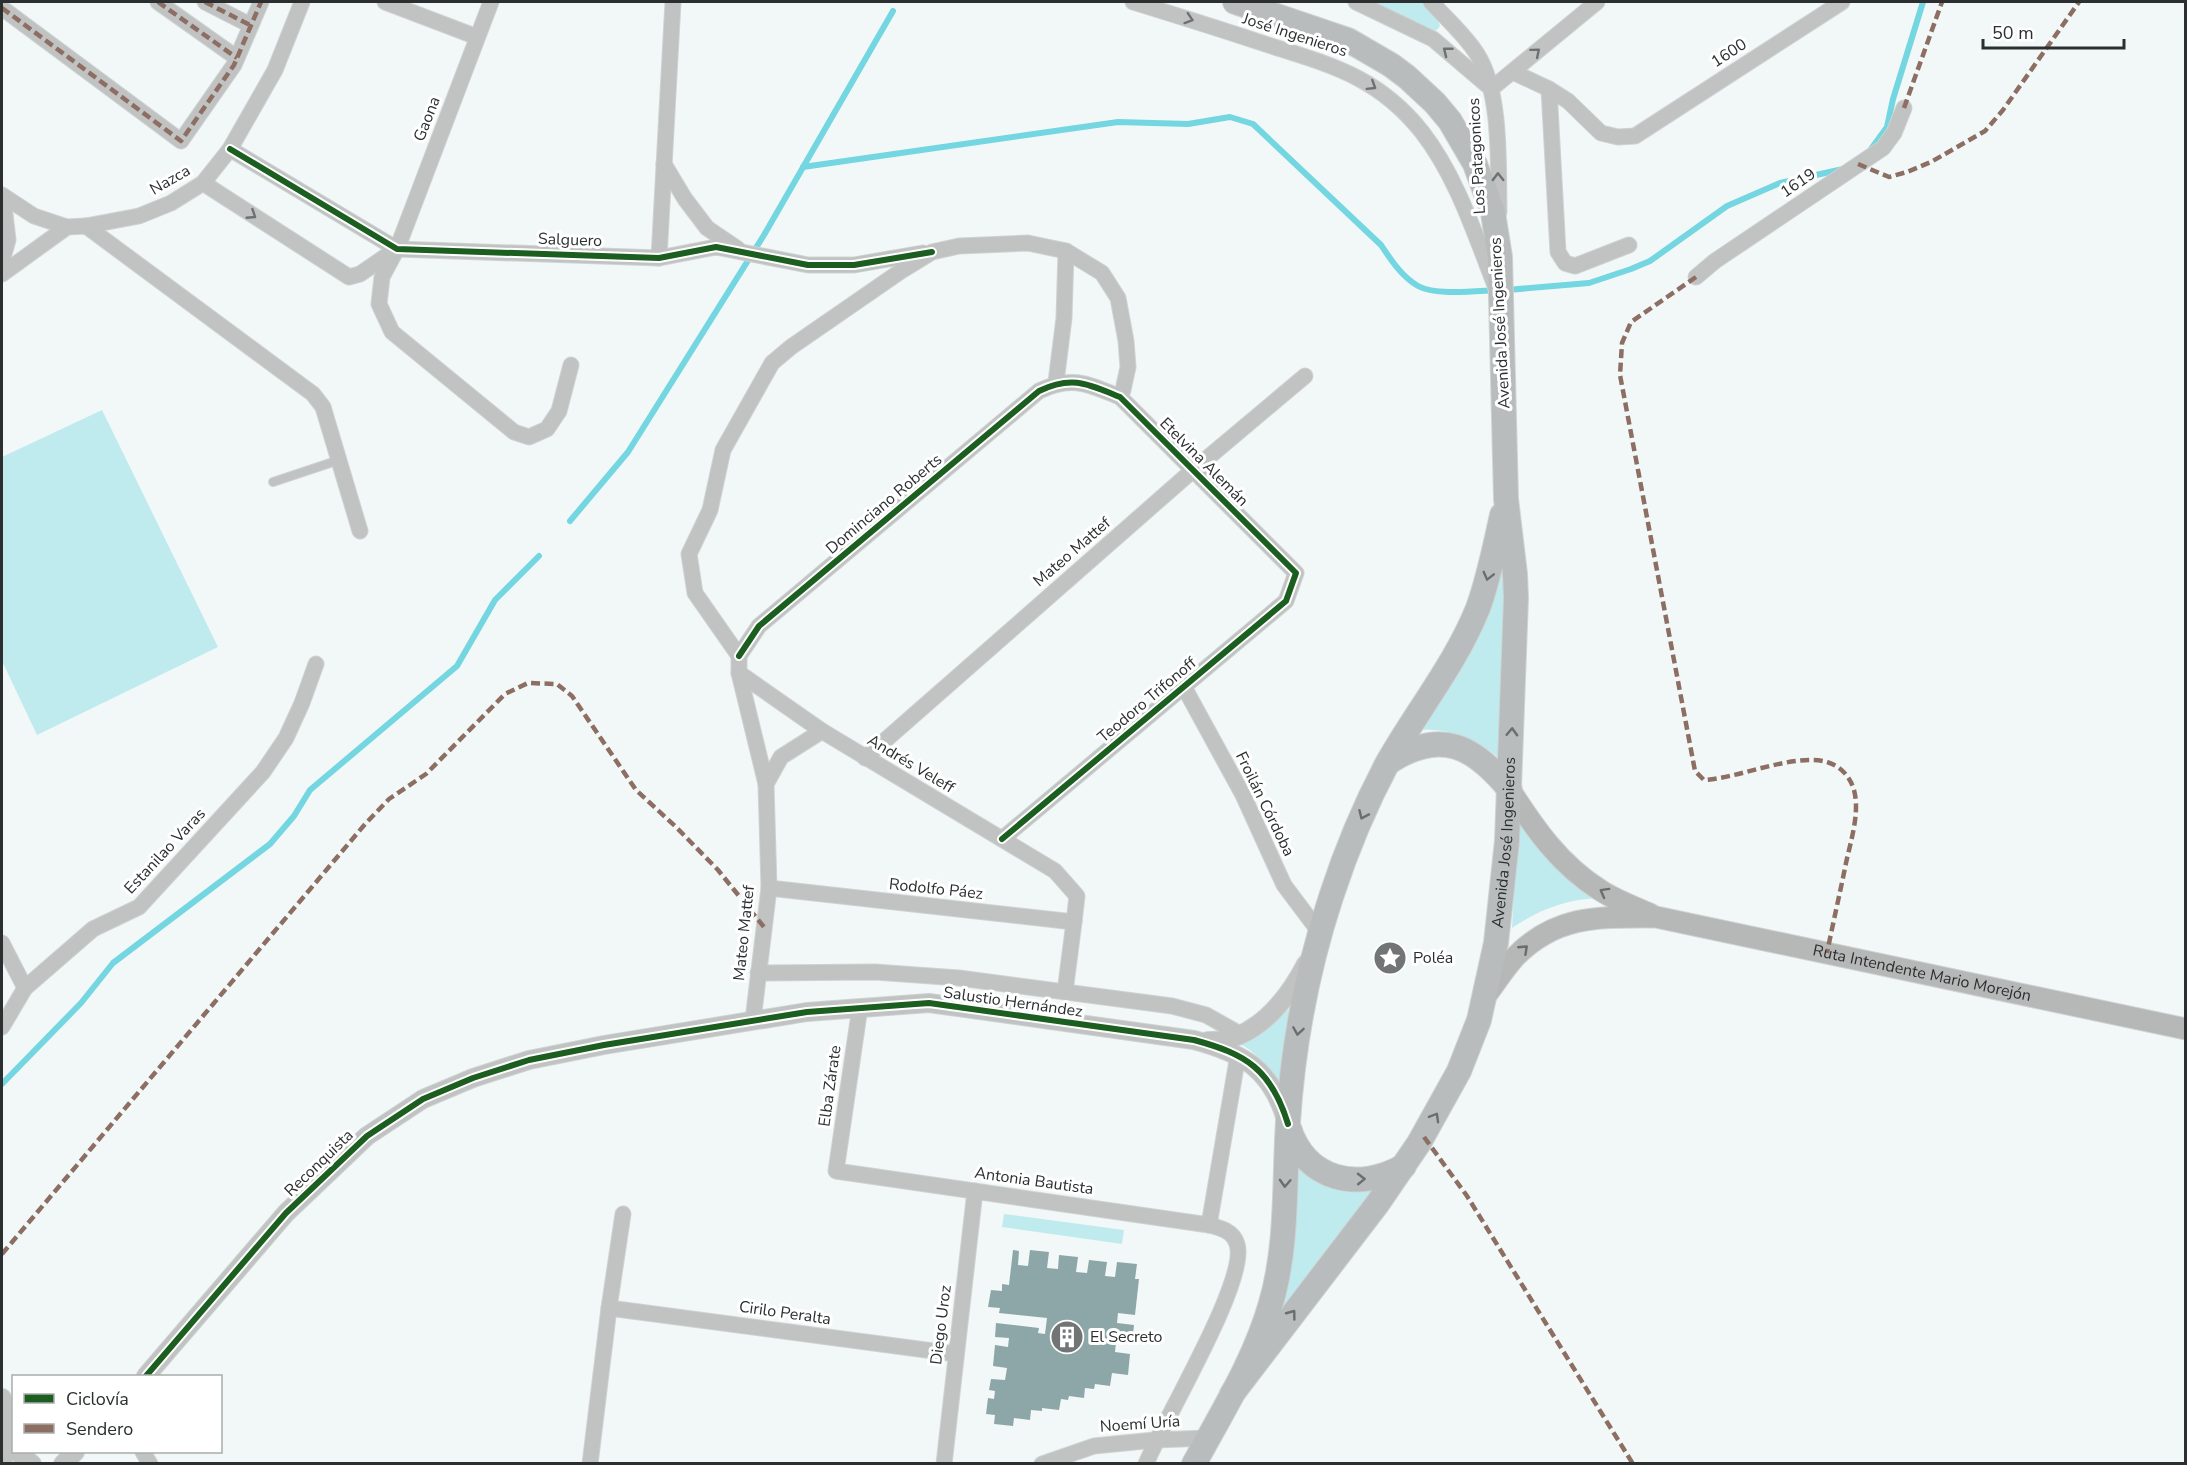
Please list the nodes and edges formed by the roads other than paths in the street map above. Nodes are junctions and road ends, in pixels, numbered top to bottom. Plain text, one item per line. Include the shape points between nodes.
1 (158, 2) edge
2 (205, 2) edge
3 (261, 2) edge
4 (302, 2) edge
5 (385, 2) edge
6 (491, 2) edge
7 (673, 2) edge
8 (1133, 2) edge
9 (1235, 2) edge
10 (1356, 2) edge
11 (1431, 2) edge
12 (1597, 2) edge
13 (1842, 2) edge
14 (2, 8) edge
15 (250, 25) junction
16 (477, 37) junction
17 (237, 58) junction
18 (1513, 72) junction
19 (1549, 88) junction
20 (1491, 89) junction
21 (1904, 108) dead end
22 (230, 149) junction
23 (664, 164) junction
24 (203, 183) junction
25 (2, 195) edge
26 (86, 226) junction
27 (67, 227) junction
28 (1629, 245) dead end
29 (397, 249) junction
30 (1066, 250) junction
31 (741, 251) junction
32 (932, 252) junction
33 (1500, 257) junction
34 (659, 258) junction
35 (2, 261) edge
36 (2, 274) edge
37 (1696, 276) dead end
38 (1501, 300) junction
39 (571, 366) dead end
40 (1305, 376) dead end
41 (1056, 382) junction
42 (1120, 398) junction
43 (339, 460) junction
44 (1192, 471) junction
45 (273, 482) dead end
46 (1506, 499) junction
47 (360, 531) dead end
48 (1296, 573) joint
49 (739, 656) junction
50 (316, 664) dead end
51 (739, 673) junction
52 (1184, 687) junction
53 (822, 731) junction
54 (865, 758) junction
55 (1388, 763) junction
56 (766, 784) junction
57 (1510, 790) junction
58 (1002, 839) junction
59 (769, 888) junction
60 (1656, 917) junction
61 (1074, 922) junction
62 (1320, 933) junction
63 (2, 943) edge
64 (758, 973) junction
65 (25, 988) junction
66 (1065, 992) junction
67 (1486, 994) junction
68 (860, 1007) junction
69 (753, 1020) junction
70 (2, 1027) edge
71 (2186, 1029) edge
72 (1240, 1034) junction
73 (1194, 1040) junction
74 (604, 1044) joint
75 (1238, 1055) junction
76 (1288, 1124) junction
77 (1404, 1166) junction
78 (836, 1171) joint
79 (975, 1191) junction
80 (623, 1214) dead end
81 (1209, 1225) junction
82 (609, 1308) junction
83 (956, 1354) junction
84 (148, 1375) edge
85 (1232, 1394) junction
86 (2, 1398) edge
87 (1208, 1438) junction
88 (1155, 1440) junction
89 (12, 1447) edge
90 (19, 1453) edge
91 (74, 1453) edge
92 (2, 1464) edge
93 (32, 1464) edge
94 (63, 1464) edge
95 (590, 1464) edge
96 (944, 1464) edge
97 (1042, 1464) edge
98 (1146, 1464) edge
99 (1194, 1464) edge

1 - 17 street
2 - 15 street
3 - 15 street
4 - 22 street, Nazca via 274,70
5 - 16 street
6 - 16 street, Gaona
7 - 23 street
8 -> 38 street, José Ingenieros via 1341,69 1382,92 1423,134 1439,158
9 - 33 main road, Avenida José Ingenieros via 1348,40 1391,64 1422,90 1450,121 1475,164 1493,213
20 -> 10 street via 1433,39
11 - 20 street, Los Patagonicos via 1477,54
18 -> 12 street
13 - 19 street, 1600 via 1635,135 1601,133
14 - 17 street via 181,141
15 - 17 street
16 - 29 street, Gaona
18 - 19 street
18 - 20 street
19 - 28 street via 1558,252 1564,263 1575,266
33 -> 20 street, Los Patagonicos via 1497,125
21 - 37 street, 1619 via 1883,148
22 - 24 street, Nazca
22 - 29 street, Salguero
23 - 31 street via 707,228
23 - 34 street
24 - 26 street, Nazca via 140,216
24 -> 29 street via 349,277
25 - 27 street via 34,216
25 - 35 street via 8,240
26 - 27 street, Nazca
26 - 43 street via 313,394 323,407
27 - 36 street
29 - 34 street, Salguero
29 - 39 street, Gaona via 382,277 379,304 392,332 514,432 529,437 547,429 559,411
30 - 32 street, Salguero via 1028,243 996,243
30 - 41 street via 1064,318
30 - 42 street via 1101,273 1118,298 1128,367
31 - 32 street, Salguero via 808,265 854,265
31 - 34 street, Salguero via 716,247
32 - 49 street via 772,363 723,450 710,510 689,554 694,594
33 - 38 main road, Avenida José Ingenieros
38 - 46 main road, Avenida José Ingenieros
40 - 44 street, Mateo Mattef
41 - 42 street, Etelvina Alemán via 1084,383
41 - 49 street, Dominciano Roberts via 1040,391 759,626
42 - 44 street, Etelvina Alemán
43 - 45 lane
43 - 47 street
44 - 48 street, Etelvina Alemán
44 - 54 street, Mateo Mattef
46 -> 55 main road, Avenida José Ingenieros via 1485,587 1468,629
57 -> 46 main road, Avenida José Ingenieros via 1516,598
48 - 52 street, Teodoro Trifonoff via 1286,601
49 - 51 street
50 - 65 street, Estanilao Varas via 286,738 263,772 139,907 93,929
51 - 53 street, Andrés Veleff
51 - 56 street, Mateo Mattef
52 - 58 street, Teodoro Trifonoff
52 - 62 street, Froilán Córdoba via 1243,795 1284,885
53 - 54 street, Andrés Veleff
53 - 56 street via 781,757
54 - 58 street, Andrés Veleff
55 - 57 main road via 1413,749 1449,745 1482,759
55 -> 62 main road, Avenida José Ingenieros via 1350,846
56 - 59 street, Mateo Mattef
60 -> 57 main road via 1602,891 1569,867 1547,844
57 - 67 main road, Avenida José Ingenieros via 1503,892
58 - 61 street, Andrés Veleff via 1055,871 1077,896
59 - 61 street, Rodolfo Páez
59 - 64 street, Mateo Mattef
67 -> 60 main road via 1531,943 1562,925 1600,917
60 - 71 main road, Ruta Intendente Mario Morejón
61 - 66 street
62 - 72 street via 1289,993 1263,1020
62 -> 76 main road, Avenida José Ingenieros via 1299,1028
63 - 65 street
64 - 66 street via 875,972
64 - 69 street, Mateo Mattef
65 - 70 street, Estanilao Varas
66 - 72 street via 1172,1006 1206,1015
77 -> 67 main road, Avenida José Ingenieros via 1459,1071
68 - 69 street, Salustio Hernández
68 - 73 street, Salustio Hernández via 929,1004
68 - 78 street, Elba Zárate
69 - 74 street, Salustio Hernández
72 - 73 street via 1215,1041
73 - 75 street, Salustio Hernández
74 - 84 street, Reconquista via 529,1060 473,1078 423,1099 367,1136 286,1213
75 - 76 street, Salustio Hernández via 1266,1080
75 - 81 street
76 -> 77 main road via 1303,1156 1329,1174 1344,1179 1375,1179
76 -> 85 main road, Avenida José Ingenieros via 1275,1290 1263,1327
85 -> 77 main road, Avenida José Ingenieros
78 - 79 street, Antonia Bautista
79 - 81 street, Antonia Bautista
79 - 83 street, Diego Uroz
80 - 82 street
81 - 88 street, Antonia Bautista via 1227,1230 1238,1245 1236,1267 1216,1324
82 - 83 street, Cirilo Peralta
82 - 95 street
83 - 96 street, Diego Uroz
85 - 87 main road
86 - 89 street
87 - 88 street, Noemí Uría
87 - 99 main road
88 - 97 street, Noemí Uría via 1094,1446
88 - 98 street
89 - 92 street
90 - 93 street
91 - 94 street

